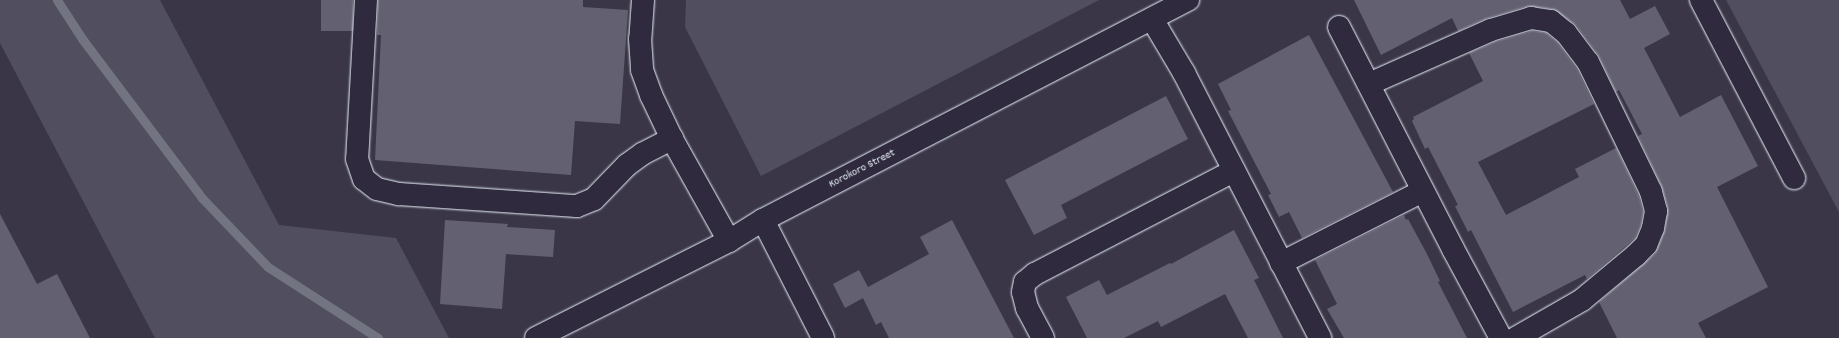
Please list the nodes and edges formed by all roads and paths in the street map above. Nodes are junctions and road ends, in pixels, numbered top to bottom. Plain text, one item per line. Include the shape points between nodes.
1 (366, 0) edge
2 (643, 0) edge
3 (1188, 0) edge
4 (1701, 0) edge
5 (1152, 19) junction
6 (1339, 27) dead end
7 (1369, 84) junction
8 (672, 139) junction
9 (1234, 171) junction
10 (1794, 178) dead end
11 (1423, 191) junction
12 (763, 220) junction
13 (729, 241) junction
14 (1281, 263) junction
15 (536, 338) edge
16 (823, 338) edge
17 (1043, 338) edge
18 (1320, 338) edge
19 (1502, 338) edge
20 (1516, 338) edge

1 - 8 street via 357,159 364,179 377,189 399,194 577,206 594,199 627,165
2 - 8 street via 640,39 642,70
3 - 5 street, Korokoro Street
4 - 10 street
5 - 9 street via 1184,73
5 - 12 street, Korokoro Street
6 - 7 street
7 - 11 street
7 - 20 street via 1491,30 1531,18 1551,21 1566,33 1588,62 1651,192 1656,211 1653,228 1646,245 1582,300
8 - 13 street
9 - 14 street
9 - 17 street via 1035,274 1025,282 1023,292 1027,308
11 - 14 street
11 - 19 street
12 - 13 street, Korokoro Street
12 - 16 street
13 - 15 street, Korokoro Street
14 - 18 street

